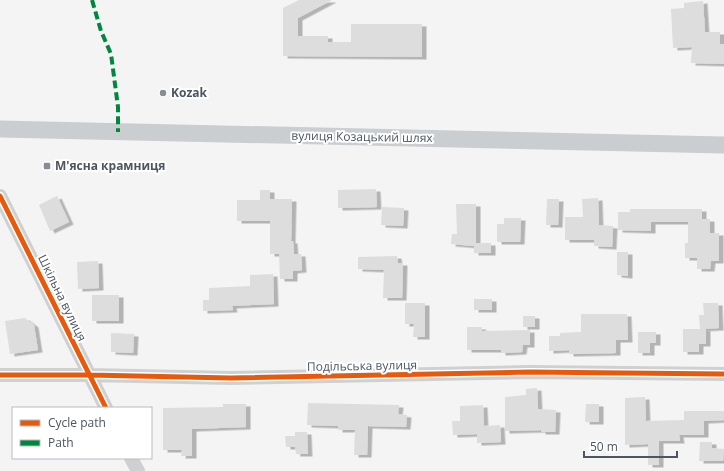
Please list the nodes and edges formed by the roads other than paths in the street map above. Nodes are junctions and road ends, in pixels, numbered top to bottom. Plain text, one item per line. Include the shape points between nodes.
1 (0, 129) edge
2 (724, 145) edge
3 (0, 196) edge
4 (89, 374) junction
5 (724, 374) edge
6 (0, 375) edge
7 (106, 407) edge
8 (132, 459) edge
9 (138, 471) edge

1 - 2 main road, вулиця Козацький шлях
3 - 4 street, Шкільна вулиця
4 - 5 street, Подільська вулиця via 231,378 529,372
4 - 6 street, Подільська вулиця
4 - 7 street, Шкільна вулиця
8 - 9 street

